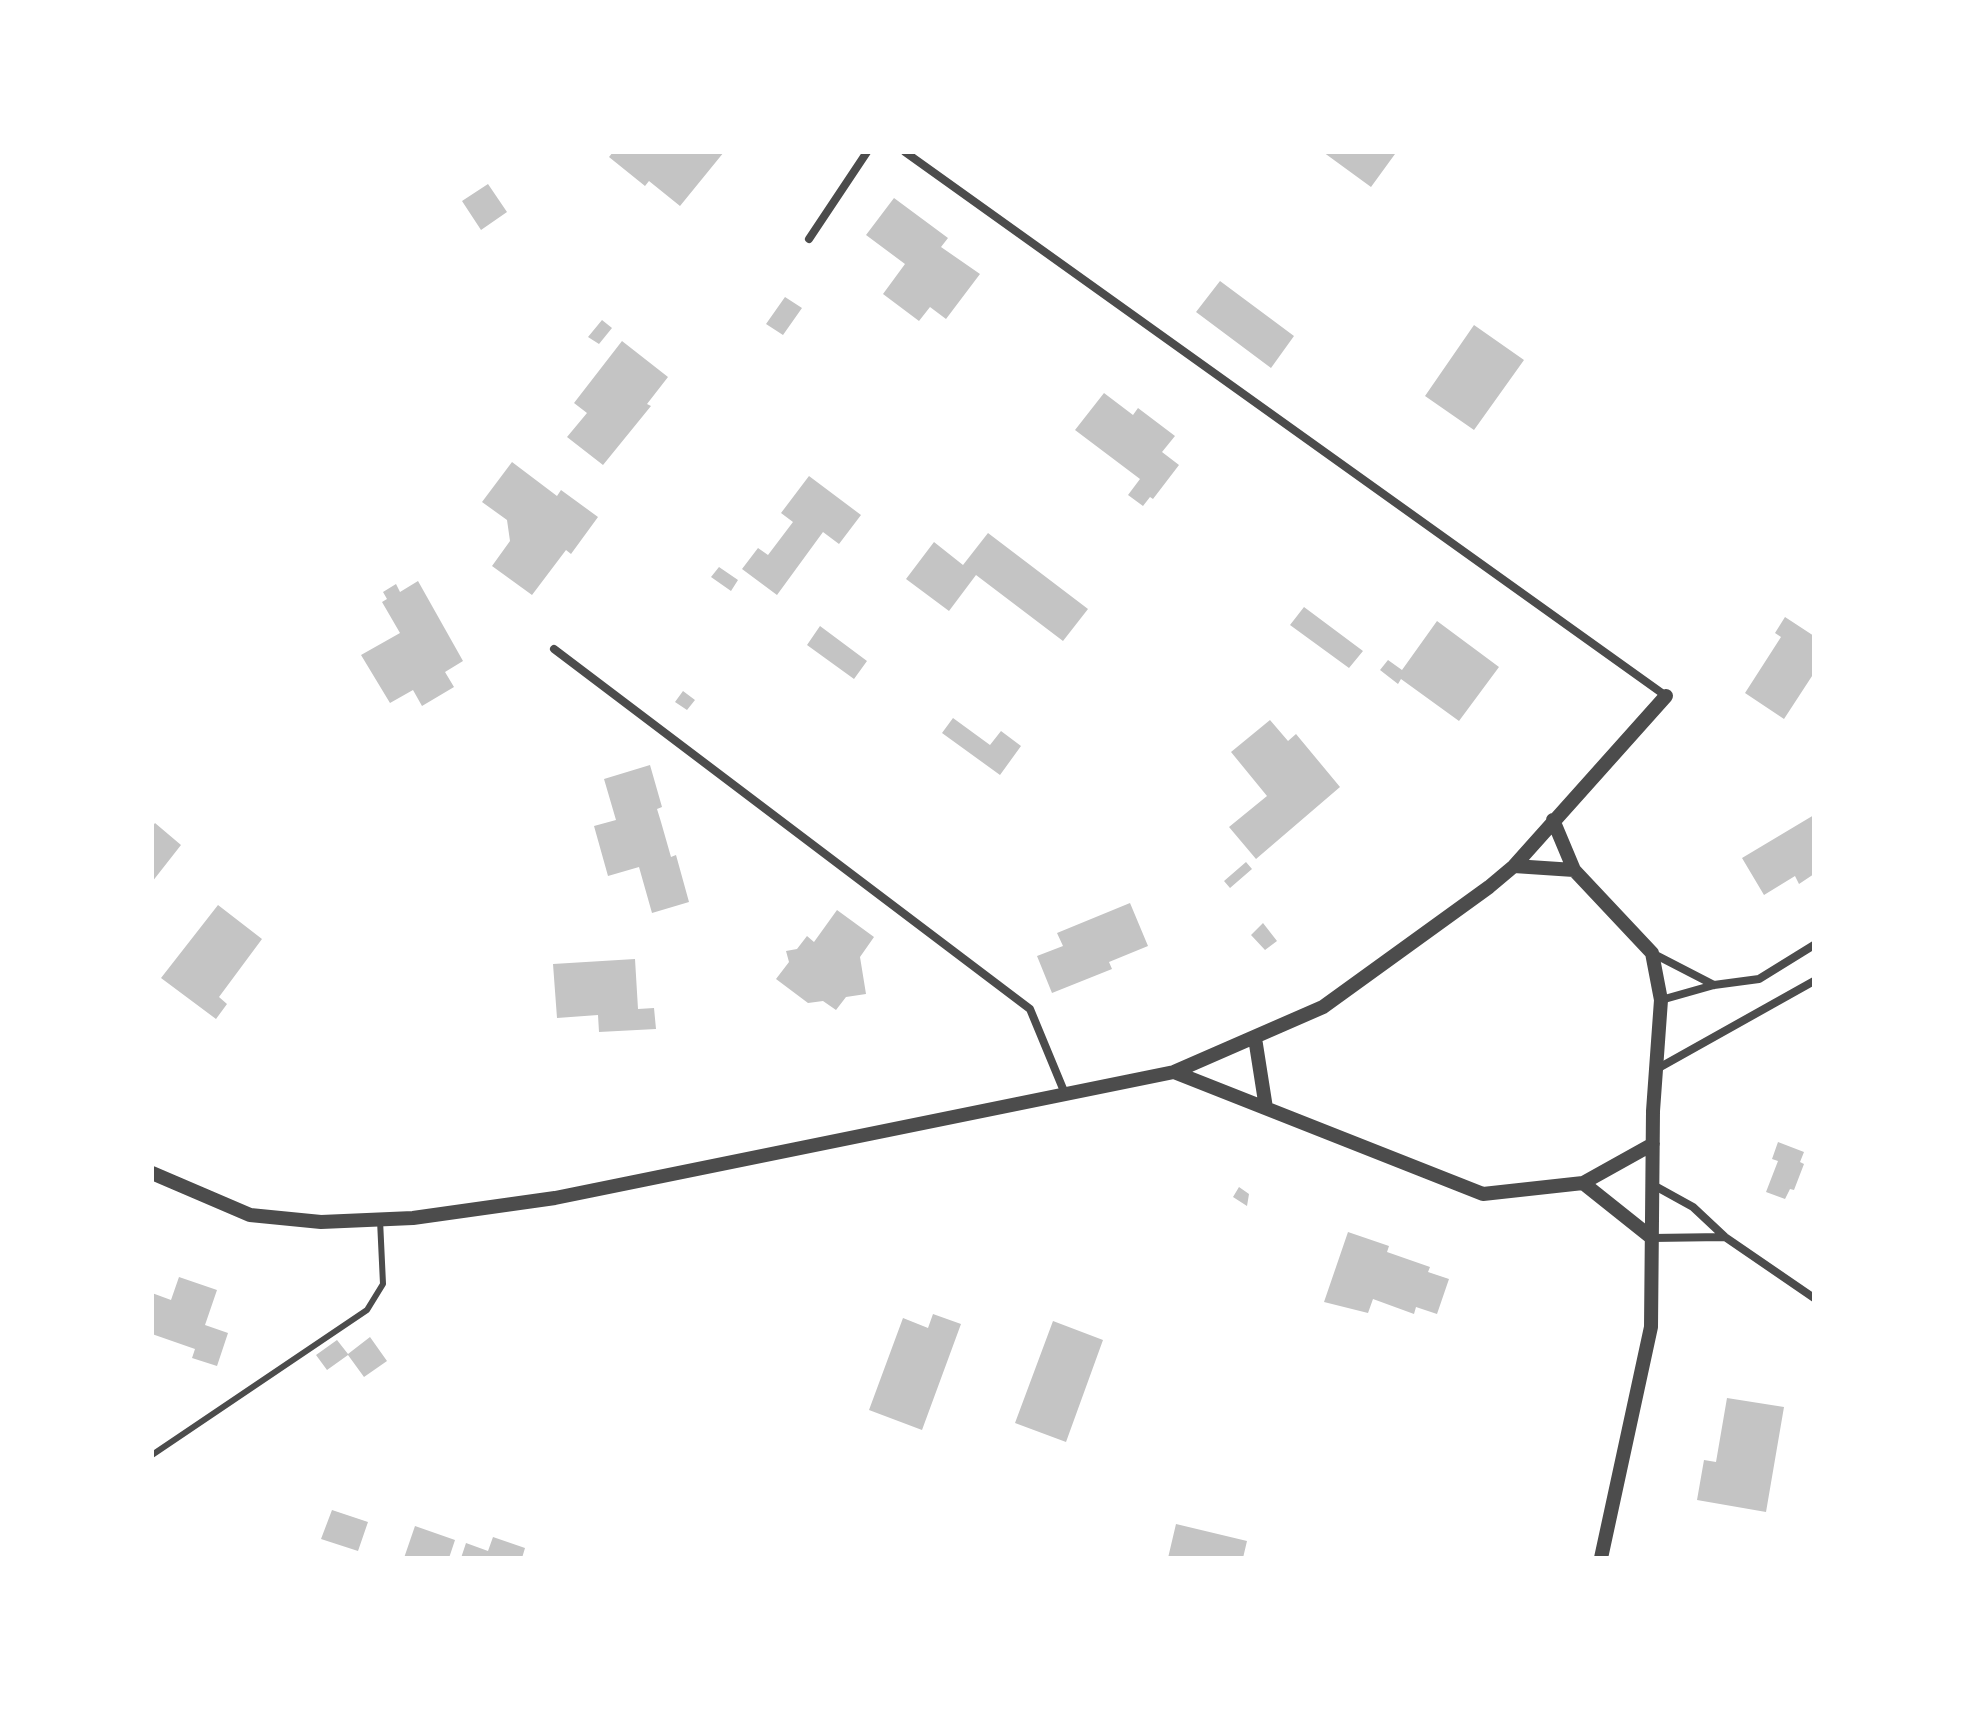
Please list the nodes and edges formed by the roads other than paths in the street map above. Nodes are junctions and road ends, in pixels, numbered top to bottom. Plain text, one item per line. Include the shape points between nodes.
1 (867, 152) edge
2 (905, 152) edge
3 (809, 239) dead end
4 (554, 649) dead end
5 (1666, 696) joint
6 (1553, 820) junction
7 (1514, 866) junction
8 (1574, 870) junction
9 (1814, 945) edge
10 (1652, 953) junction
11 (1814, 981) edge
12 (1714, 985) junction
13 (1661, 1000) junction
14 (1255, 1038) junction
15 (1654, 1070) junction
16 (1174, 1072) junction
17 (1066, 1096) junction
18 (1266, 1108) junction
19 (1653, 1144) junction
20 (152, 1173) edge
21 (1583, 1183) junction
22 (1655, 1186) junction
23 (380, 1220) junction
24 (1725, 1237) junction
25 (1652, 1238) junction
26 (1814, 1298) edge
27 (152, 1455) edge
28 (1601, 1558) edge

1 - 3 street
2 - 5 street
4 - 17 street via 1030,1009
5 - 6 street
6 - 7 street
6 - 8 street
7 - 8 street
7 - 14 street via 1323,1007
8 - 10 street
9 - 12 street via 1759,979
10 - 12 street
10 - 13 street
11 - 15 street
12 - 13 street
13 - 15 street
14 - 16 street
14 - 18 street
15 - 19 street
16 - 17 street
16 - 18 street
17 - 23 street via 555,1198
18 - 21 street via 1483,1194
19 - 21 street
19 - 22 street
20 - 23 street via 250,1215 321,1222
21 - 25 street
22 - 24 street via 1693,1207
22 - 25 street
23 - 27 lane via 383,1284 367,1310
24 - 25 street
24 - 26 street
25 - 28 street via 1651,1327

